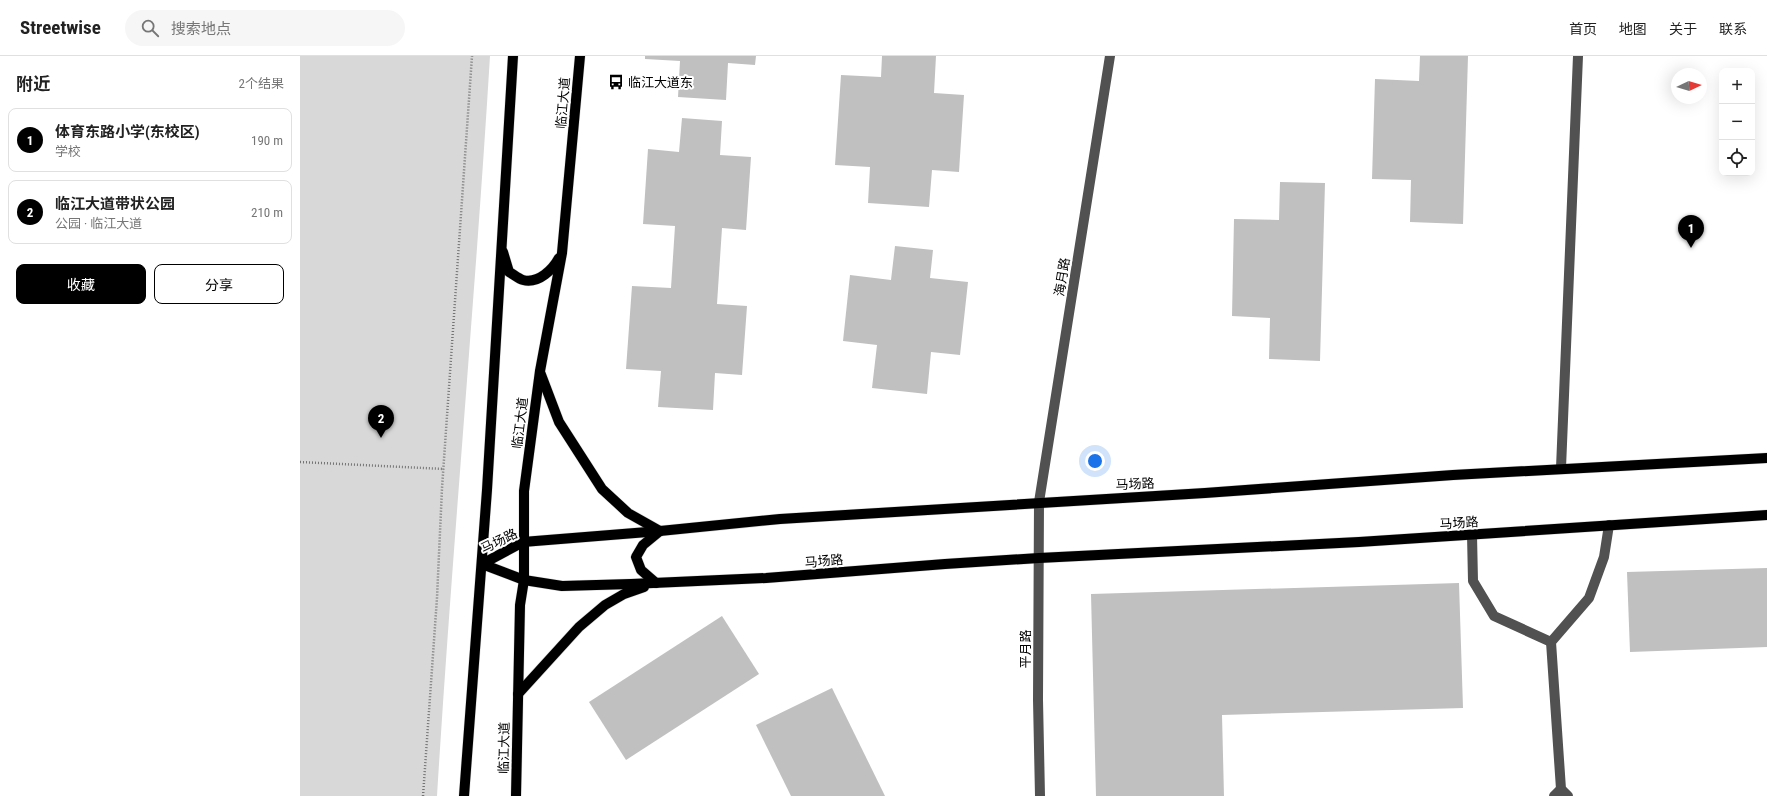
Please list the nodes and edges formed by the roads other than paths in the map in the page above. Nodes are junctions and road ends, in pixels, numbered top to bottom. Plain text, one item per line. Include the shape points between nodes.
1 (514, 56) edge
2 (580, 56) edge
3 (1110, 56) edge
4 (1578, 56) edge
5 (502, 246) junction
6 (562, 253) junction
7 (540, 370) junction
8 (1767, 458) edge
9 (1561, 468) junction
10 (1039, 502) junction
11 (1767, 515) edge
12 (1609, 525) junction
13 (660, 532) junction
14 (1472, 535) junction
15 (523, 542) junction
16 (1038, 558) junction
17 (482, 564) junction
18 (524, 580) junction
19 (656, 583) junction
20 (1551, 642) junction
21 (518, 694) junction
22 (1561, 794) edge
23 (464, 796) edge
24 (516, 796) edge
25 (1040, 796) edge

1 - 5 main road
2 - 6 main road, 临江大道
3 - 10 street, 海月路
4 - 9 street
5 - 6 main road via 509,272 524,280 537,279 553,269
5 - 17 main road
6 - 7 main road, 临江大道
7 - 13 main road via 559,422 602,489 628,513
7 - 15 main road, 临江大道 via 524,491
8 - 9 main road, 马场路
9 - 10 main road, 马场路
10 - 13 main road, 马场路 via 780,519
10 - 16 street, 平月路
11 - 12 main road, 马场路
12 - 14 main road, 马场路
12 - 20 street via 1604,557 1589,598
13 - 15 main road, 马场路
13 - 19 main road via 643,545 636,557 641,570
14 - 16 main road, 马场路
14 - 20 street via 1473,581 1494,616
15 - 17 main road, 马场路
15 - 18 main road, 临江大道
16 - 19 main road, 马场路 via 766,578
16 - 25 street, 平月路
17 - 18 main road, 马场路
17 - 23 main road
18 - 19 main road, 马场路 via 562,586
18 - 21 main road, 临江大道 via 520,605
19 - 21 main road via 624,594 605,605 579,627
20 - 22 street
21 - 24 main road, 临江大道

